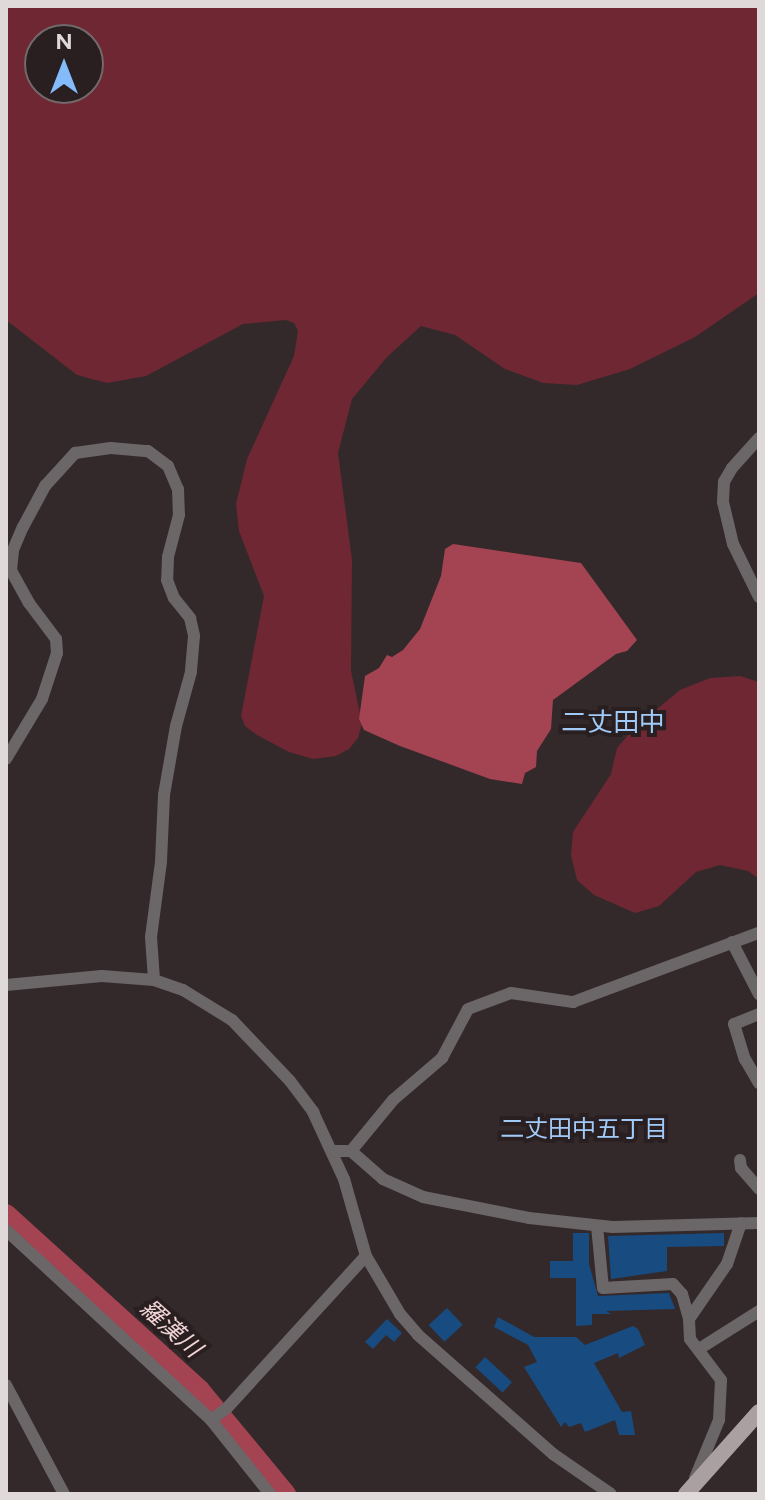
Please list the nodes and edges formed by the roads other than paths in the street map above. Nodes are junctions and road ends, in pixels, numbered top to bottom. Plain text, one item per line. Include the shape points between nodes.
1 (759, 438) edge
2 (759, 597) edge
3 (6, 759) edge
4 (759, 933) edge
5 (732, 942) junction
6 (154, 980) junction
7 (6, 985) edge
8 (759, 994) edge
9 (759, 1014) edge
10 (759, 1083) edge
11 (333, 1151) junction
12 (351, 1151) junction
13 (740, 1160) dead end
14 (759, 1189) edge
15 (741, 1223) junction
16 (759, 1223) edge
17 (597, 1226) junction
18 (6, 1230) edge
19 (366, 1256) junction
20 (759, 1311) edge
21 (689, 1319) junction
22 (699, 1349) junction
23 (6, 1385) edge
24 (759, 1412) edge
25 (211, 1420) junction
26 (688, 1491) edge
27 (64, 1494) edge
28 (270, 1494) edge
29 (611, 1494) edge

1 - 2 street via 724,482 723,502 733,544
3 - 6 street via 42,699 57,653 56,639 11,570 23,527 45,486 75,453 111,448 148,451 168,466 178,489 179,515 167,580 190,618 194,652 164,795 151,937
4 - 5 street
5 - 8 street
5 - 12 street via 573,1002 511,993 468,1009 442,1058 403,1091
6 - 7 street via 102,976
6 - 11 street via 183,990 232,1020 290,1081
9 - 10 street via 734,1024
11 - 12 street
11 - 19 street
12 - 17 street via 383,1179 423,1197
13 - 14 street
15 - 16 street
15 - 17 street
15 - 21 street via 727,1264
17 - 21 street via 603,1288 673,1284 682,1294
18 - 25 street
19 - 25 street
19 - 29 street via 418,1335 553,1454
20 - 22 street
21 - 22 street via 690,1339
22 - 26 street via 721,1380 719,1420
23 - 27 street
24 - 26 main road
25 - 28 street

